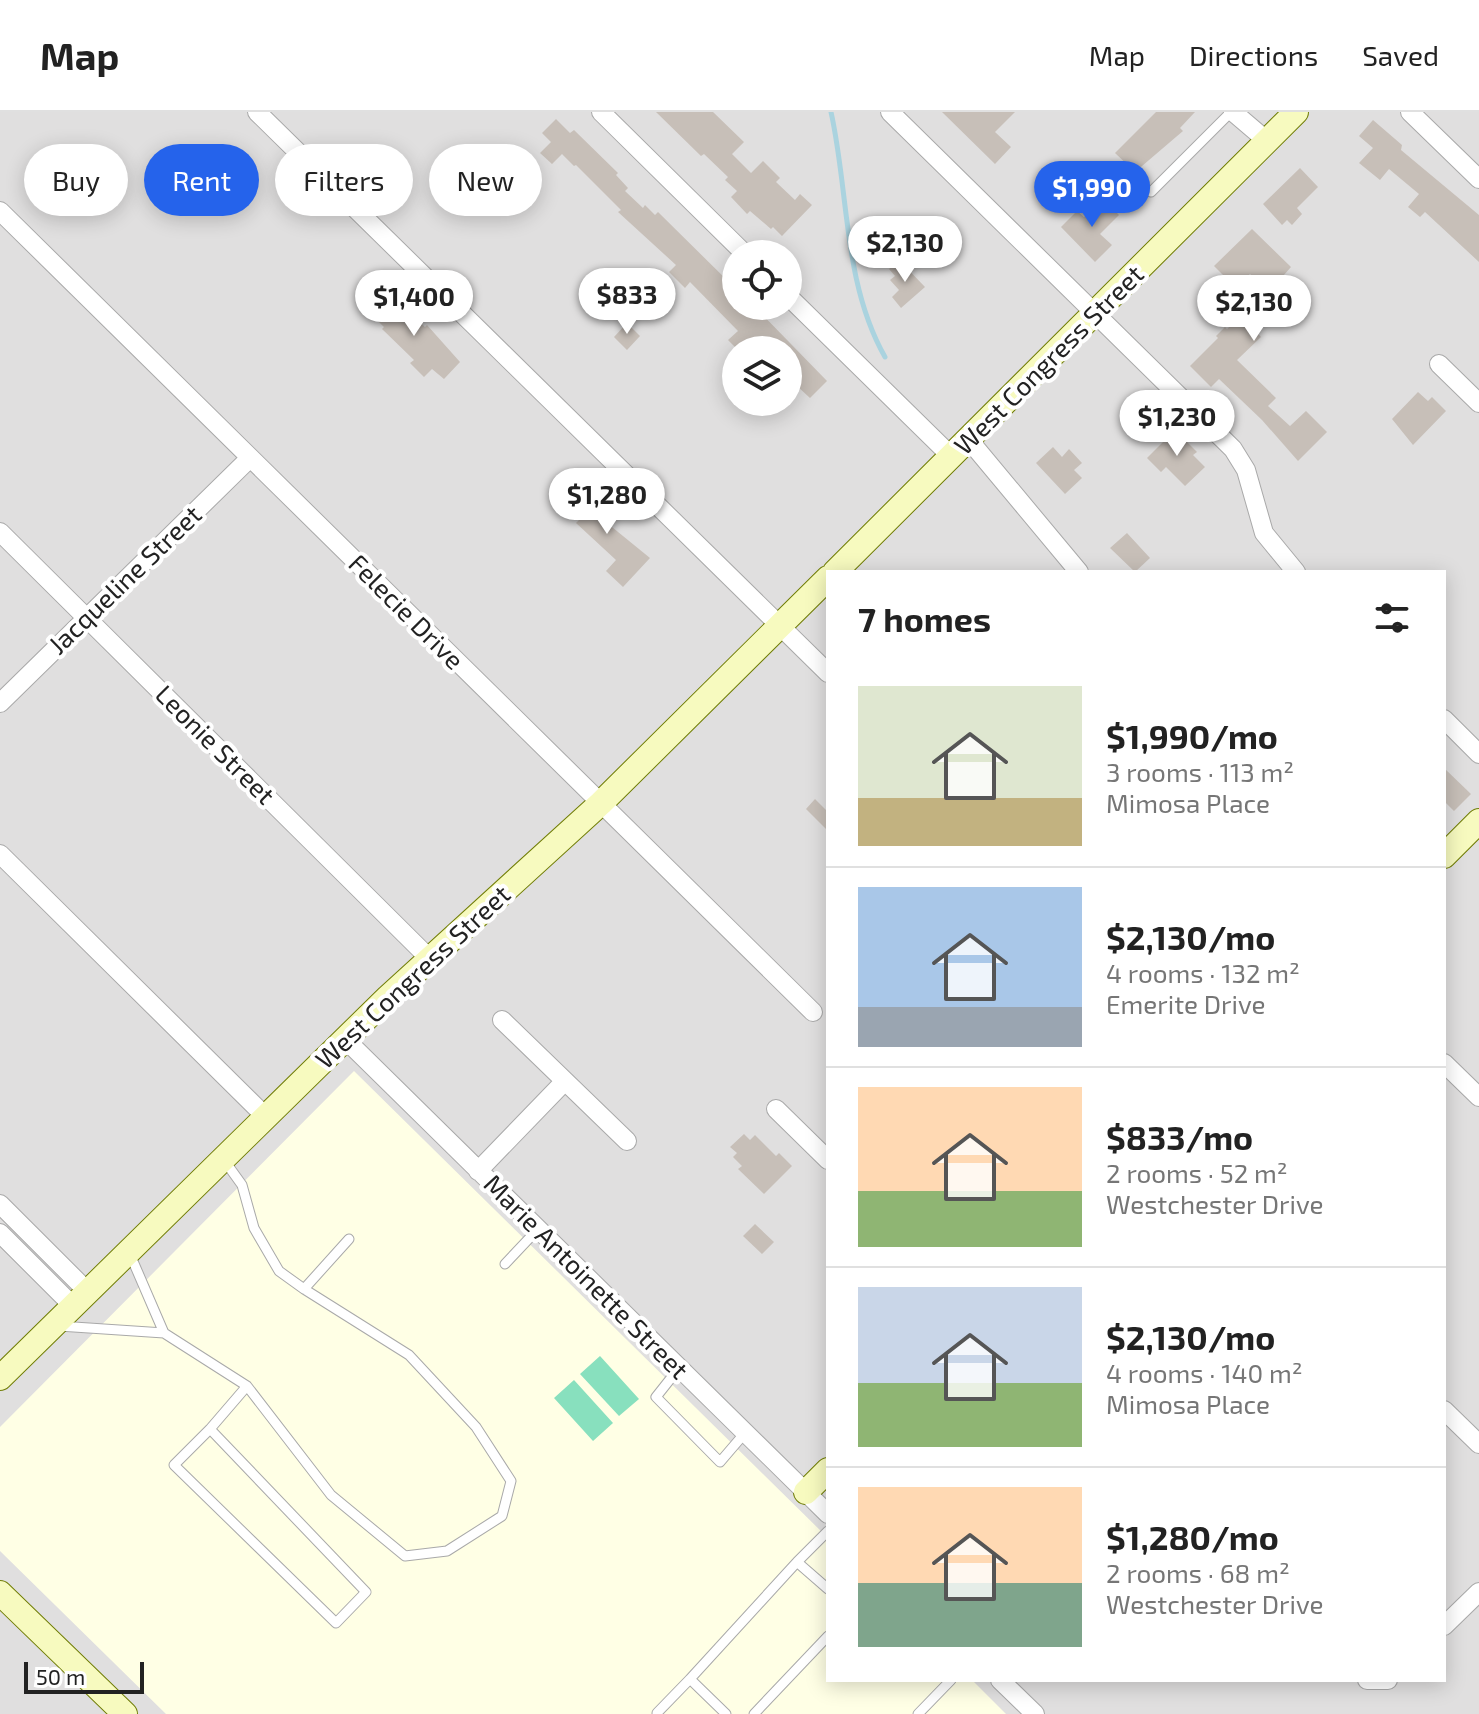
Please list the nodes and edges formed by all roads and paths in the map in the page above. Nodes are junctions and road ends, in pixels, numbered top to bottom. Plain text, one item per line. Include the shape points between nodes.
1 (257, 112) edge
2 (601, 112) edge
3 (890, 112) edge
4 (1232, 112) edge
5 (1296, 112) edge
6 (1410, 112) edge
7 (1267, 141) junction
8 (1479, 179) edge
9 (1151, 192) dead end
10 (0, 211) edge
11 (731, 240) edge
12 (802, 310) edge
13 (1097, 313) junction
14 (1439, 364) dead end
15 (1479, 403) edge
16 (969, 440) junction
17 (952, 457) junction
18 (250, 458) junction
19 (0, 532) edge
20 (837, 570) edge
21 (1077, 570) edge
22 (1294, 570) edge
23 (826, 580) edge
24 (87, 617) junction
25 (780, 625) junction
26 (826, 671) edge
27 (0, 703) edge
28 (1446, 721) edge
29 (1479, 754) edge
30 (601, 803) junction
31 (1479, 821) edge
32 (0, 854) edge
33 (1446, 854) edge
34 (429, 958) junction
35 (813, 1012) dead end
36 (502, 1020) dead end
37 (345, 1039) junction
38 (1446, 1065) edge
39 (565, 1081) junction
40 (1479, 1097) edge
41 (776, 1109) dead end
42 (267, 1118) junction
43 (627, 1141) dead end
44 (826, 1158) edge
45 (224, 1160) junction
46 (478, 1171) junction
47 (0, 1204) edge
48 (538, 1229) junction
49 (0, 1233) edge
50 (349, 1239) dead end
51 (129, 1252) junction
52 (505, 1264) dead end
53 (304, 1289) junction
54 (80, 1299) junction
55 (54, 1326) junction
56 (164, 1333) junction
57 (679, 1368) junction
58 (0, 1378) edge
59 (247, 1386) junction
60 (1446, 1412) edge
61 (210, 1429) junction
62 (744, 1434) junction
63 (1479, 1444) edge
64 (826, 1472) edge
65 (806, 1492) junction
66 (826, 1512) edge
67 (826, 1533) edge
68 (797, 1562) junction
69 (826, 1587) edge
70 (1479, 1592) edge
71 (0, 1593) edge
72 (1446, 1624) edge
73 (826, 1638) edge
74 (690, 1679) junction
75 (949, 1682) edge
76 (1002, 1682) edge
77 (657, 1713) edge
78 (125, 1714) edge
79 (726, 1714) edge
80 (754, 1714) edge
81 (918, 1714) edge
82 (1035, 1714) edge

1 - 25 street
2 - 11 street
3 - 13 street
4 - 7 street
4 - 9 lane
5 - 7 main road, West Congress Street
6 - 8 street
7 - 13 main road, West Congress Street
10 - 18 street, Felecie Drive
12 - 17 street
13 - 16 main road, West Congress Street
13 - 22 street via 1233,449 1246,470 1264,533
14 - 15 street
16 - 17 main road, West Congress Street
16 - 21 street
17 - 20 main road, West Congress Street
18 - 24 street, Jacqueline Street
18 - 30 street, Felecie Drive
19 - 24 street, Leonie Street
23 - 25 main road, West Congress Street
24 - 27 street, Jacqueline Street
24 - 34 street, Leonie Street
25 - 26 street
25 - 30 main road, West Congress Street
28 - 29 street
30 - 34 main road, West Congress Street
30 - 35 street, Felecie Drive
31 - 33 main road
32 - 42 street
34 - 37 main road, West Congress Street
36 - 39 street
37 - 42 main road, West Congress Street
37 - 46 street, Marie Antoinette Street
38 - 40 street
39 - 43 street
39 - 46 street
41 - 44 street
42 - 45 main road, West Congress Street
45 - 51 main road, West Congress Street
45 - 53 lane via 242,1185 254,1228 279,1271
46 - 48 street, Marie Antoinette Street
47 - 54 street
48 - 52 lane
48 - 57 street, Marie Antoinette Street
49 - 54 street
50 - 53 lane
51 - 54 main road, West Congress Street
51 - 56 lane
53 - 59 lane via 409,1355 476,1427 511,1481 502,1516 447,1551 405,1556 331,1495
54 - 55 main road, West Congress Street
55 - 56 lane
55 - 58 main road, West Congress Street
56 - 59 lane
57 - 62 street, Marie Antoinette Street
57 - 62 lane via 656,1397 720,1462
59 - 61 lane
60 - 63 street
61 - 61 lane via 174,1465 336,1623 366,1592
62 - 65 street, Marie Antoinette Street
64 - 65 main road
65 - 66 street, Marie Antoinette Street
67 - 68 lane
68 - 69 lane
68 - 74 lane
70 - 72 street
71 - 78 main road
73 - 80 lane
74 - 77 lane
74 - 79 lane
75 - 81 lane
76 - 82 street

